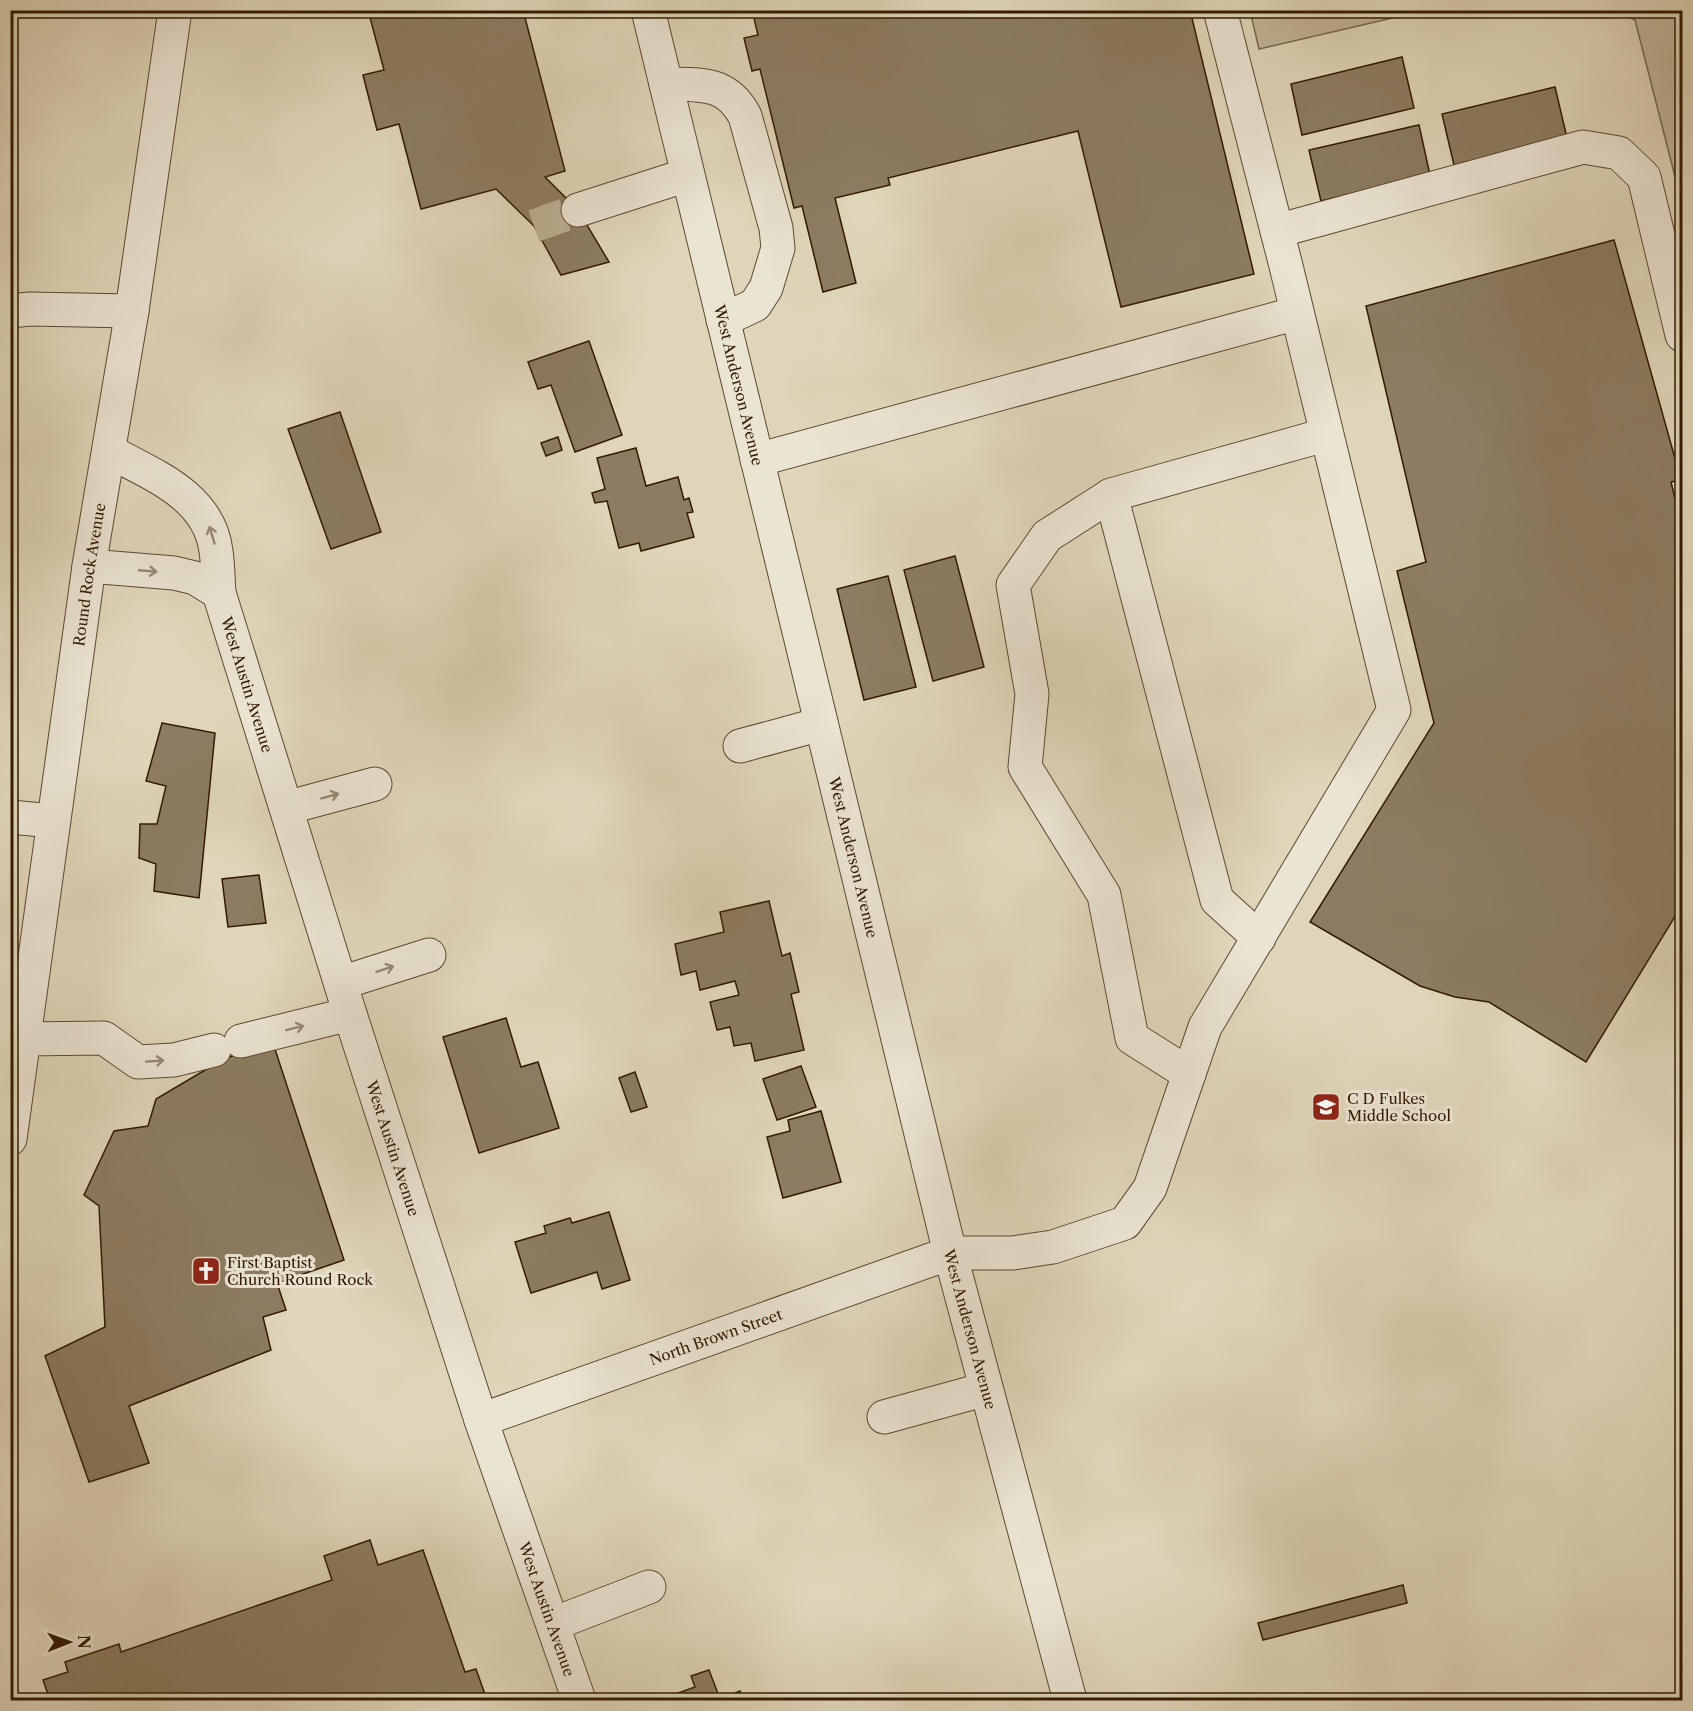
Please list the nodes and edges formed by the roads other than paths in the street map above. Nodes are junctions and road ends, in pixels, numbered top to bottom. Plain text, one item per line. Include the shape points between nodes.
1 (175, 10) edge
2 (648, 10) edge
3 (1220, 10) edge
4 (666, 84) junction
5 (687, 175) junction
6 (578, 210) tunnel mouth
7 (1277, 231) junction
8 (132, 311) junction
9 (10, 312) edge
10 (1296, 313) junction
11 (723, 320) junction
12 (1683, 335) edge
13 (1325, 435) junction
14 (109, 451) junction
15 (757, 460) junction
16 (1111, 495) junction
17 (89, 566) junction
18 (219, 593) junction
19 (821, 724) junction
20 (740, 746) dead end
21 (375, 784) dead end
22 (286, 808) junction
23 (10, 817) edge
24 (52, 821) junction
25 (1259, 938) junction
26 (429, 955) dead end
27 (341, 983) junction
28 (350, 1014) junction
29 (24, 1039) junction
30 (1189, 1074) junction
31 (10, 1139) edge
32 (950, 1253) junction
33 (986, 1389) junction
34 (884, 1417) dead end
35 (482, 1420) junction
36 (649, 1587) dead end
37 (553, 1624) junction
38 (579, 1701) edge
39 (1070, 1701) edge

1 - 8 street, Round Rock Avenue
2 - 4 street, West Anderson Avenue
3 - 7 street, North Brown Street
4 - 5 street, West Anderson Avenue
4 - 11 street via 703,85 732,96 745,116 776,228 778,248 766,288 755,305
5 - 6 street
5 - 11 street, West Anderson Avenue
7 - 10 street, North Brown Street
7 - 12 street via 1583,147 1619,153 1644,177
8 - 9 street
8 - 14 street, Round Rock Avenue
10 - 13 street, North Brown Street
10 - 15 street
11 - 15 street, West Anderson Avenue
13 - 16 street
13 - 25 street, North Brown Street via 1394,710
14 - 17 street, Round Rock Avenue
18 -> 14 street, West Austin Avenue via 216,549 208,523 195,503
15 - 19 street, West Anderson Avenue
16 - 25 street via 1217,900
16 - 30 street via 1047,536 1013,585 1032,694 1025,767 1104,895 1131,1038
17 -> 18 street via 174,573 195,578
17 - 24 street, Round Rock Avenue
18 - 22 street, West Austin Avenue
19 - 20 street
19 - 32 street, West Anderson Avenue
22 -> 21 street
22 - 27 street, West Austin Avenue
23 - 24 street
24 - 29 street, Round Rock Avenue
25 - 30 street, North Brown Street via 1205,1027
27 -> 26 street
27 - 28 street, West Austin Avenue
29 -> 28 street via 104,1038 138,1062 174,1060
28 - 35 street, West Austin Avenue
29 - 31 street, Round Rock Avenue
30 - 32 street, North Brown Street via 1150,1188 1125,1223 1053,1247 1013,1253
32 - 33 street, West Anderson Avenue
32 - 35 street, North Brown Street
33 - 34 street
33 - 39 street, West Anderson Avenue
35 - 37 street, West Austin Avenue
36 - 37 street
37 - 38 street, West Austin Avenue

